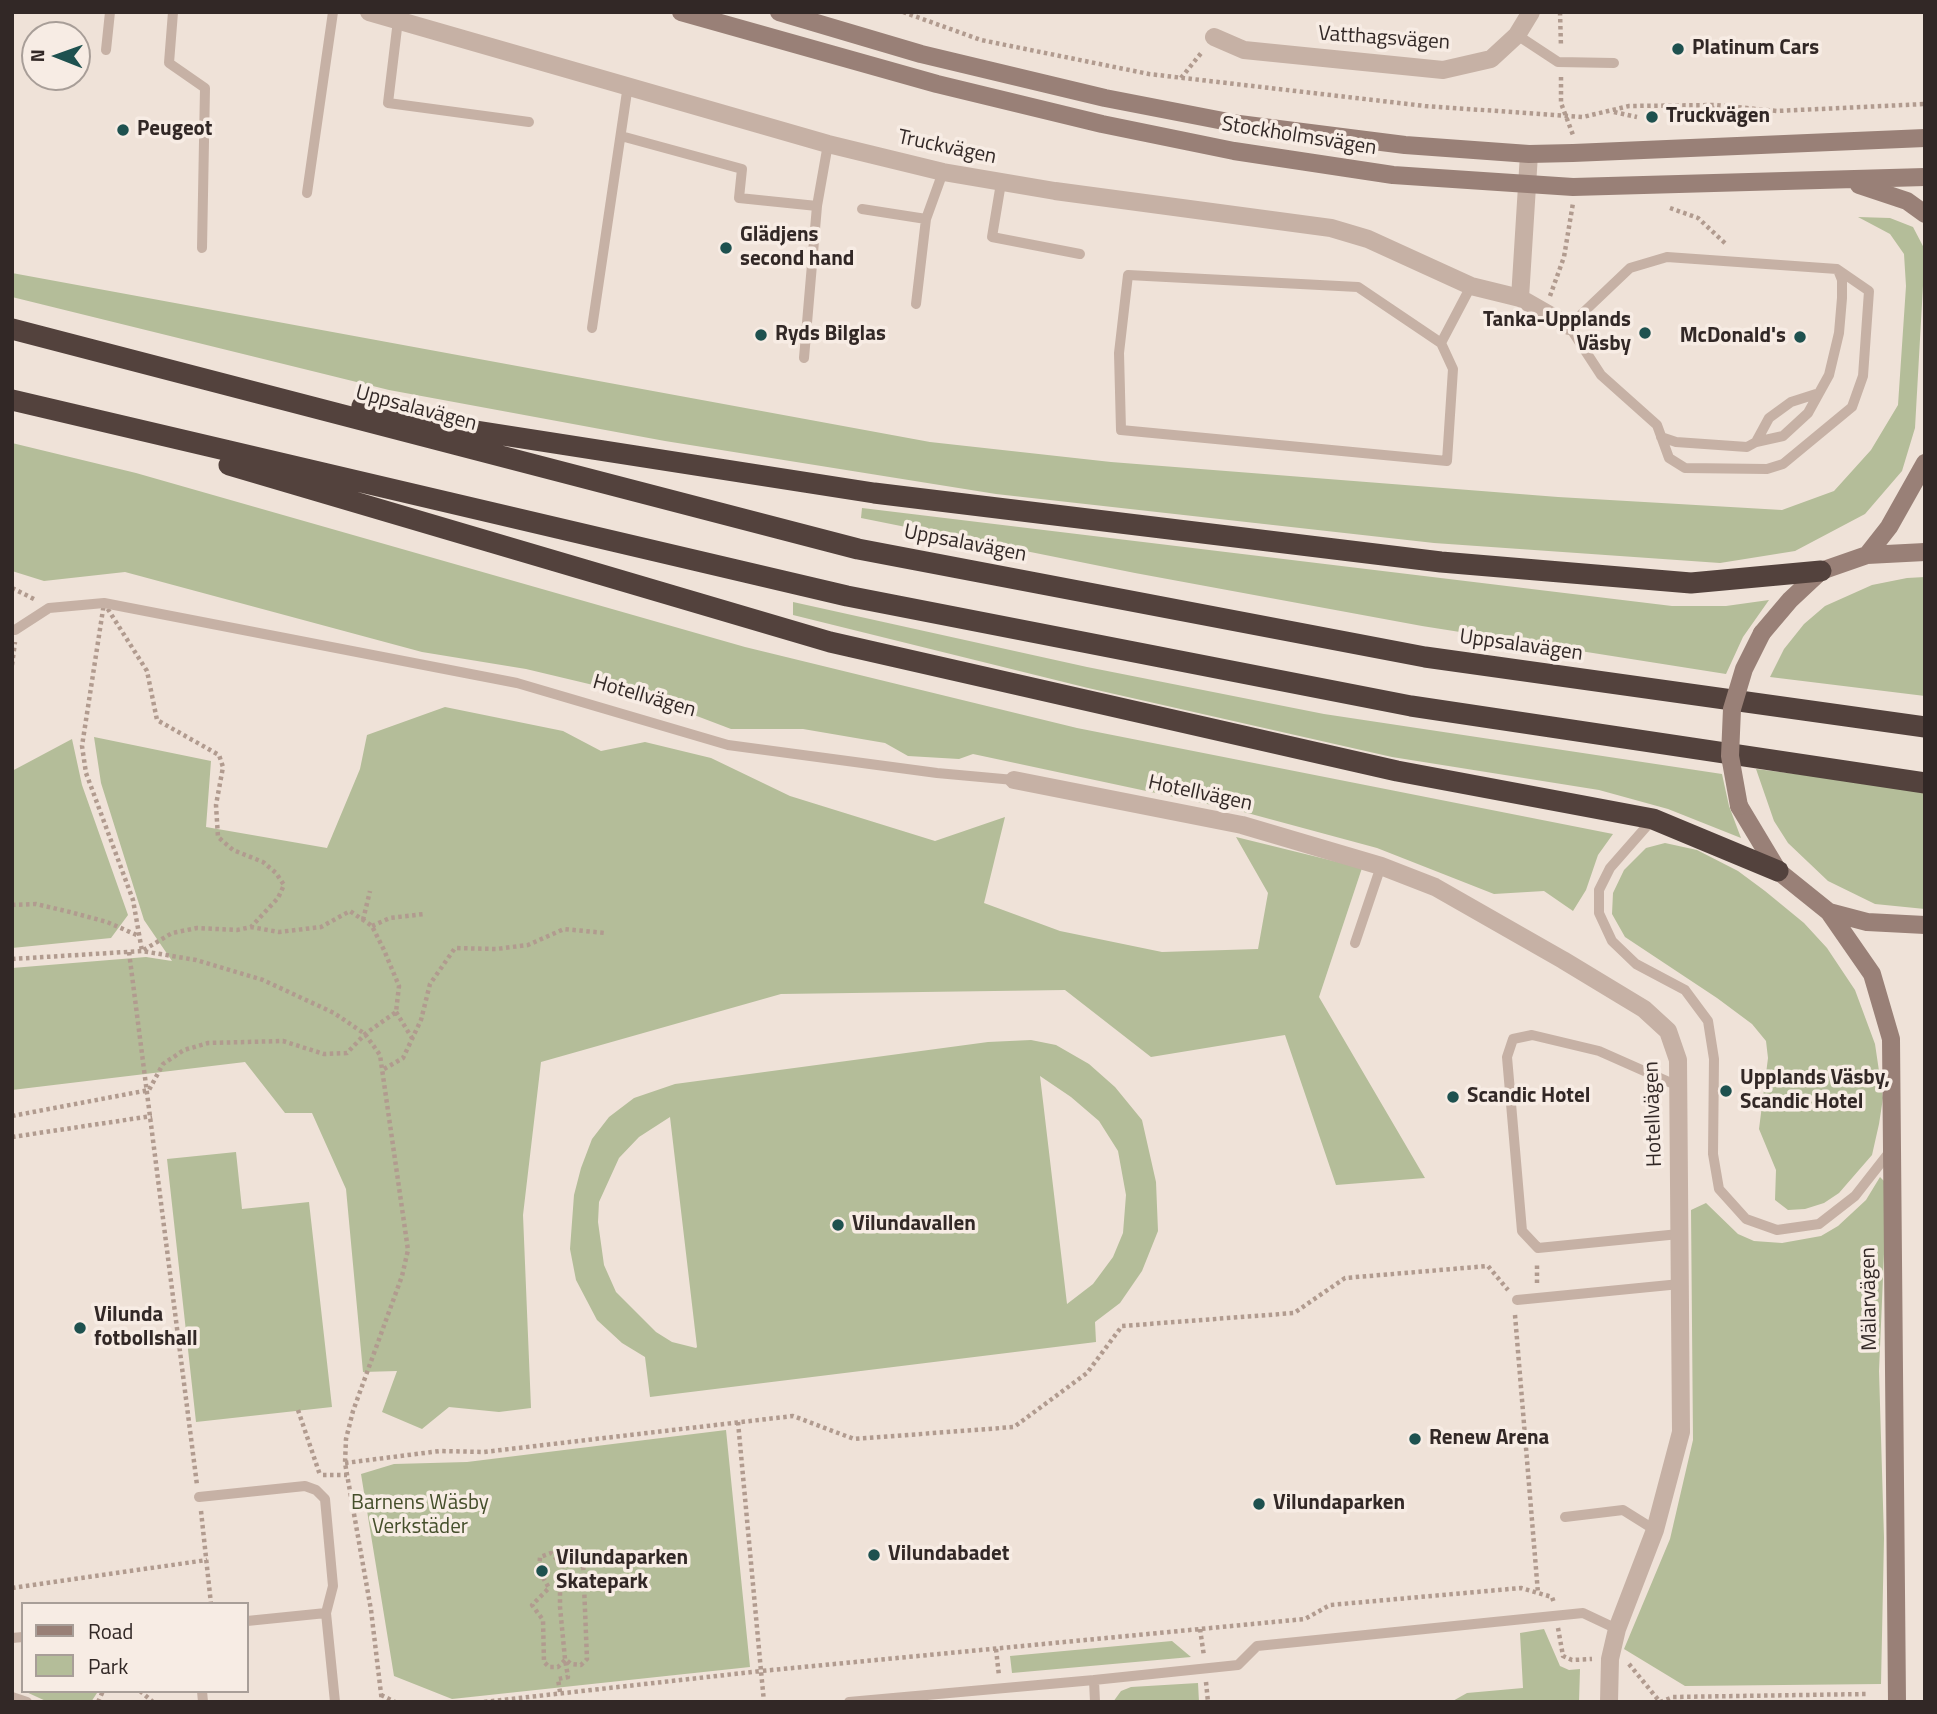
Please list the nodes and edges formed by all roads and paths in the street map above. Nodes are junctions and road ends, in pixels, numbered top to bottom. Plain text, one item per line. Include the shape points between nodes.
1 (110, 12) edge
2 (173, 12) edge
3 (333, 12) edge
4 (369, 12) edge
5 (681, 12) edge
6 (779, 12) edge
7 (1531, 12) edge
8 (398, 20) junction
9 (1517, 35) junction
10 (1214, 37) joint
11 (106, 50) dead end
12 (1614, 63) dead end
13 (1181, 78) dead end
14 (628, 85) junction
15 (1716, 105) dead end
16 (1611, 111) dead end
17 (1699, 115) dead end
18 (1637, 117) dead end
19 (529, 122) dead end
20 (621, 136) junction
21 (1925, 138) edge
22 (828, 144) junction
23 (1528, 154) junction
24 (943, 172) junction
25 (1925, 177) edge
26 (1838, 180) junction
27 (1001, 183) junction
28 (1527, 186) junction
29 (307, 194) dead end
30 (817, 206) junction
31 (1573, 208) dead end
32 (1670, 208) dead end
33 (862, 209) dead end
34 (1925, 215) edge
35 (926, 219) junction
36 (202, 248) dead end
37 (1080, 254) dead end
38 (1744, 262) junction
39 (1837, 269) junction
40 (1471, 286) junction
41 (1520, 298) junction
42 (916, 304) dead end
43 (1543, 309) junction
44 (1569, 326) junction
45 (592, 328) dead end
46 (12, 329) edge
47 (1441, 343) junction
48 (804, 358) dead end
49 (1816, 394) junction
50 (12, 400) edge
51 (1661, 437) junction
52 (1756, 442) junction
53 (1925, 463) edge
54 (1925, 552) edge
55 (1867, 555) junction
56 (1821, 571) junction
57 (12, 588) edge
58 (104, 603) junction
59 (49, 608) junction
60 (15, 630) dead end
61 (1925, 727) edge
62 (1013, 780) joint
63 (1925, 783) edge
64 (1653, 819) junction
65 (1381, 866) junction
66 (1778, 871) junction
67 (370, 891) dead end
68 (12, 905) edge
69 (1829, 912) junction
70 (424, 914) dead end
71 (363, 920) junction
72 (1925, 925) edge
73 (372, 926) junction
74 (251, 927) junction
75 (605, 933) dead end
76 (140, 936) junction
77 (1355, 943) dead end
78 (129, 951) junction
79 (142, 951) junction
80 (12, 959) edge
81 (396, 1012) junction
82 (365, 1034) junction
83 (412, 1039) junction
84 (384, 1069) junction
85 (1678, 1086) junction
86 (149, 1090) junction
87 (12, 1116) edge
88 (152, 1116) junction
89 (12, 1137) edge
90 (1891, 1149) junction
91 (1679, 1234) junction
92 (1680, 1284) junction
93 (1517, 1300) junction
94 (298, 1410) dead end
95 (738, 1422) junction
96 (345, 1463) junction
97 (320, 1475) dead end
98 (199, 1497) junction
99 (1565, 1517) dead end
100 (1655, 1530) junction
101 (206, 1560) junction
102 (562, 1564) junction
103 (12, 1588) edge
104 (1538, 1593) junction
105 (211, 1602) edge
106 (326, 1613) junction
107 (1557, 1616) junction
108 (248, 1621) edge
109 (1617, 1629) junction
110 (565, 1659) junction
111 (1610, 1659) junction
112 (761, 1671) junction
113 (1094, 1679) junction
114 (560, 1692) junction
115 (1867, 1694) dead end
116 (381, 1695) junction
117 (12, 1697) edge
118 (27, 1702) edge
119 (335, 1702) edge
120 (382, 1702) edge
121 (395, 1702) edge
122 (484, 1702) edge
123 (764, 1702) edge
124 (849, 1702) edge
125 (1095, 1702) edge
126 (1609, 1702) edge
127 (1660, 1702) edge
128 (1897, 1702) edge

1 - 11 lane
2 - 36 lane via 169,63 205,88
3 - 29 lane
4 - 8 street, Truckvägen
5 - 28 main road, Stockholmsvägen via 937,84 1115,127 1393,175
6 - 23 main road, Stockholmsvägen via 921,54 1239,124 1405,145
7 - 9 street, Vatthagsvägen
8 - 14 street, Truckvägen
8 - 19 lane via 387,103
9 - 10 street, Vatthagsvägen via 1491,59 1443,70 1244,50
9 - 12 lane via 1558,62
10 - 13 path
14 - 20 lane
14 - 22 street, Truckvägen
15 - 17 path
16 - 18 path
20 - 30 lane via 742,169 739,198
20 - 45 lane
21 - 23 main road, Stockholmsvägen
22 - 24 street, Truckvägen
22 - 30 lane
23 - 28 street
24 - 27 street, Truckvägen
24 - 35 lane
25 - 26 main road, Stockholmsvägen
26 - 28 main road, Stockholmsvägen
26 - 34 main road via 1907,201
27 - 37 lane via 992,237
27 - 40 street, Truckvägen via 1331,228 1368,239
28 - 41 street
30 - 48 lane
31 - 43 path via 1560,274
32 - 38 path via 1698,218
33 - 35 lane
35 - 42 lane
38 - 39 lane
38 - 44 lane via 1667,257 1630,268
39 - 49 lane via 1842,280 1839,333 1829,375
39 - 51 lane via 1869,291 1863,376 1852,407 1783,464 1767,469 1685,468 1669,458
40 - 41 street, Truckvägen
40 - 47 lane
41 - 43 street, Truckvägen
43 - 44 street, Truckvägen
44 - 51 lane via 1601,375 1657,425
46 - 56 highway via 470,430 873,493 1454,564 1691,583
46 - 61 highway, Uppsalavägen via 858,549 1425,657
47 - 47 lane via 1358,287 1128,275 1119,354 1121,430 1447,461 1453,369
49 - 52 lane via 1791,402 1769,418
49 - 52 lane via 1808,413 1783,436
50 - 63 highway via 861,599 1410,706
50 - 64 highway via 830,642 1396,771
51 - 52 lane via 1733,448
53 - 55 main road via 1889,527
54 - 55 main road
55 - 56 main road
56 - 66 main road, bridge via 1762,633 1744,669 1732,709 1730,756 1739,806
57 - 59 path
58 - 59 lane, Hotellvägen
58 - 62 lane, Hotellvägen via 517,683 728,745
58 - 74 path via 147,671 157,720 219,755 223,767 216,805 218,837 233,850 262,862 284,885
58 - 76 path via 82,746 86,773 133,900
59 - 60 lane, Hotellvägen
62 - 65 street, Hotellvägen via 1242,825
64 - 66 highway
64 - 90 lane via 1610,869 1599,890 1599,913 1612,941 1636,964 1685,990 1708,1021 1714,1059 1713,1154 1718,1189 1746,1219 1777,1230 1819,1224 1855,1196
65 - 77 lane
65 - 85 street, Hotellvägen via 1435,887 1644,1009 1668,1031 1678,1060
66 - 69 main road
67 - 71 path
68 - 76 path via 36,904 70,912
69 - 72 main road via 1867,922
69 - 90 main road, Mälarvägen via 1872,974 1891,1039
70 - 73 path via 390,918
71 - 73 path
71 - 74 path via 350,911 321,928 279,932
73 - 81 path via 398,986
74 - 79 path via 172,933
75 - 83 path via 564,929 528,944 455,948 430,984
76 - 79 path
78 - 79 path
78 - 80 path
78 - 86 path
79 - 82 path via 196,960 263,980 334,1013
81 - 82 path
81 - 83 path
82 - 84 path
82 - 86 path via 347,1053 324,1054 283,1041 208,1043 184,1050 163,1064
83 - 84 path via 403,1058
84 - 96 path via 408,1250 353,1411
85 - 91 street, Hotellvägen
85 - 91 lane via 1599,1051 1532,1035 1513,1039 1507,1057 1522,1231 1538,1248
86 - 87 path
86 - 88 path
88 - 89 path
88 - 98 path
90 - 128 main road, Mälarvägen
91 - 92 street, Hotellvägen
92 - 93 lane
92 - 100 street, Hotellvägen via 1681,1432
93 - 95 path via 1488,1266 1345,1278 1294,1313 1122,1326 1087,1373 1014,1427 854,1439 793,1416
93 - 104 path
94 - 97 path
95 - 96 path
95 - 112 path
96 - 116 path
98 - 101 path
98 - 106 lane via 305,1486 316,1490 325,1499 332,1586
99 - 100 lane via 1623,1510
100 - 109 street, Hotellvägen
101 - 103 path
101 - 105 path
102 - 110 path
102 - 110 path via 569,1552 583,1561 587,1659 581,1665
102 - 110 path via 551,1553 540,1557 539,1571 548,1588 532,1605 543,1620 544,1662 558,1667
104 - 107 path via 1552,1597
104 - 112 path via 1521,1588 1330,1605 1305,1619
106 - 108 lane
106 - 119 lane
107 - 109 lane via 1584,1613
107 - 111 path via 1563,1656
107 - 113 lane via 1257,1646 1238,1665
109 - 111 street, Hotellvägen
110 - 114 path via 568,1678 558,1679
111 - 126 street, Hotellvägen
111 - 127 path via 1625,1659
112 - 114 path
112 - 123 path
113 - 124 lane
113 - 125 lane
114 - 122 path
115 - 127 path via 1673,1697
116 - 120 path
116 - 121 path
117 - 118 lane

